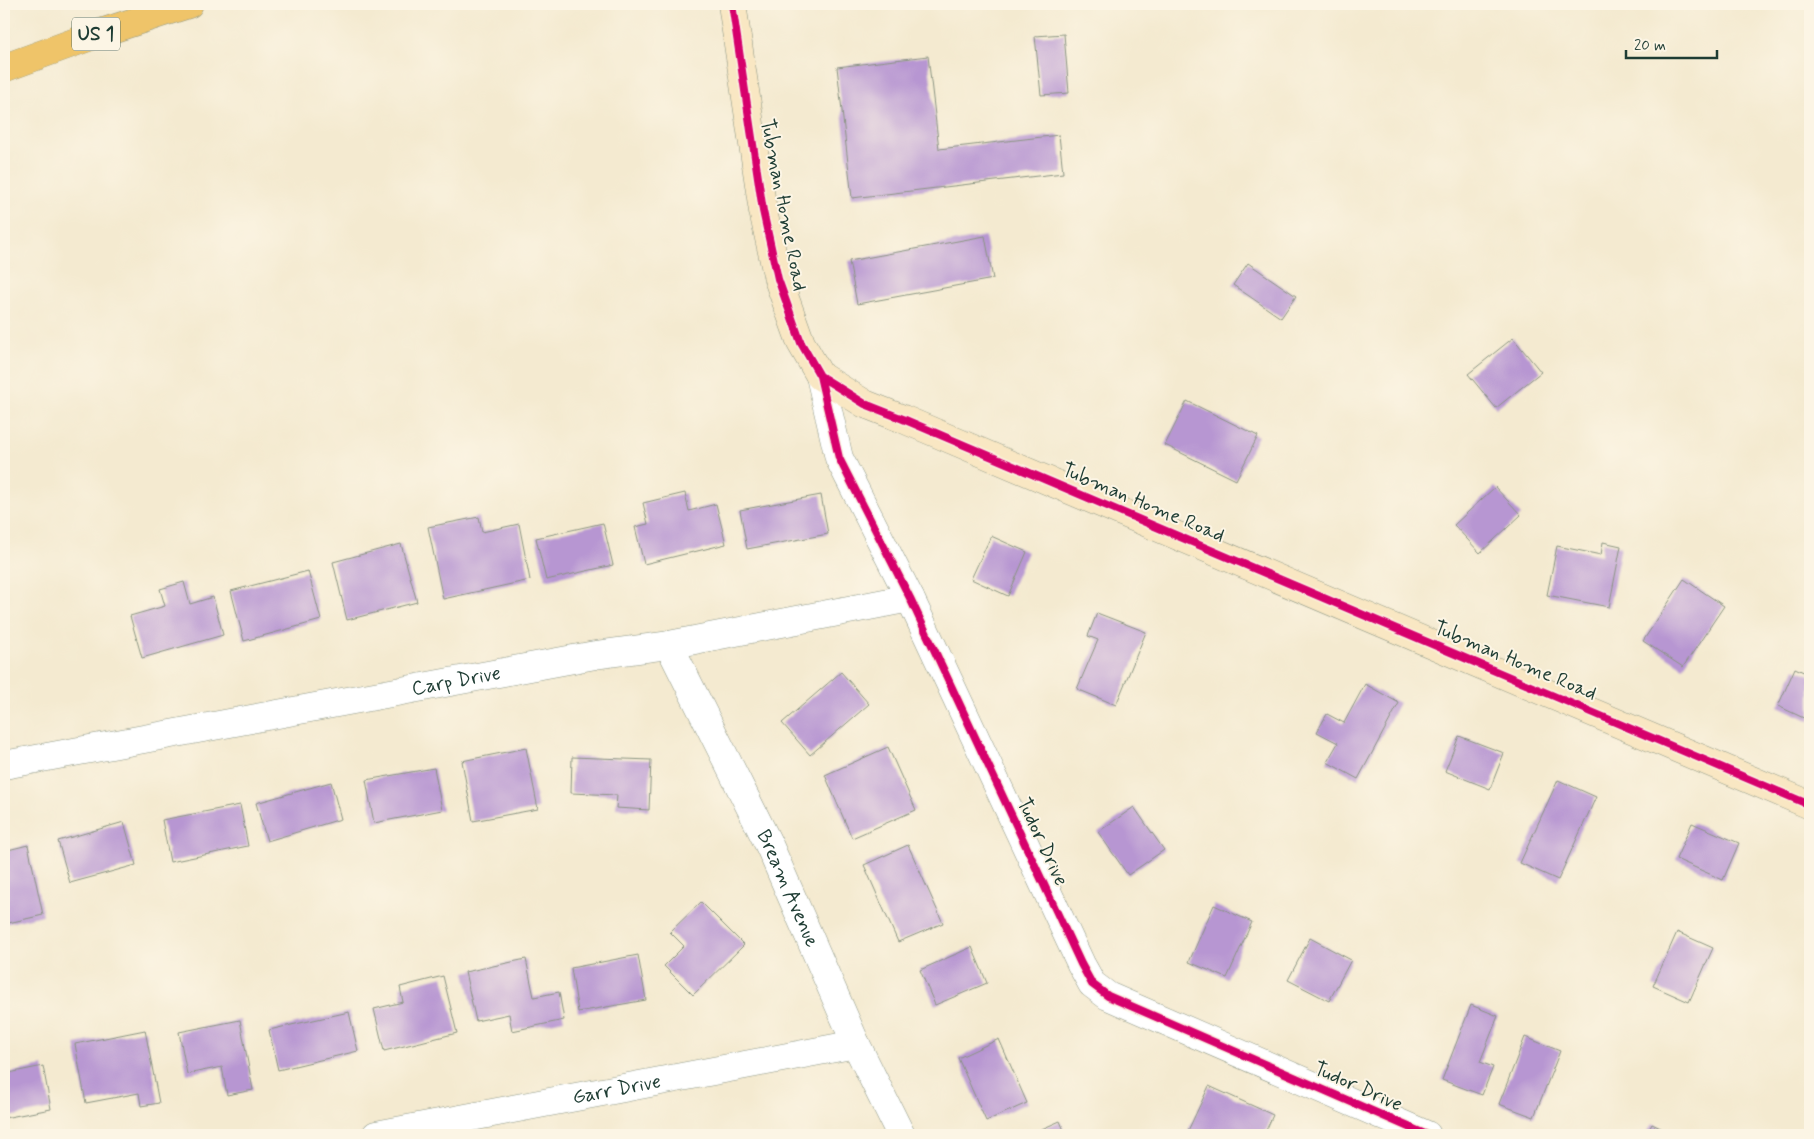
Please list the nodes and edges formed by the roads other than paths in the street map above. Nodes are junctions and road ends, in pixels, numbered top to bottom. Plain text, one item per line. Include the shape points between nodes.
1 (189, 4) edge
2 (732, 4) edge
3 (4, 68) edge
4 (820, 376) junction
5 (910, 598) junction
6 (669, 645) junction
7 (4, 766) edge
8 (1810, 805) edge
9 (856, 1044) junction
10 (376, 1135) edge
11 (901, 1135) edge
12 (1427, 1135) edge

1 - 3 highway, US 1
2 - 4 street, Tubman Home Road via 763,211 778,279 801,343
4 - 5 street, Tudor Drive via 839,458
4 - 8 street, Tubman Home Road via 865,404
5 - 6 street, Carp Drive
5 - 12 street, Tudor Drive via 1092,984 1117,1000
6 - 7 street, Carp Drive via 595,655
6 - 9 street, Bream Avenue via 770,847
9 - 10 street, Garr Drive
9 - 11 street, Bream Avenue

